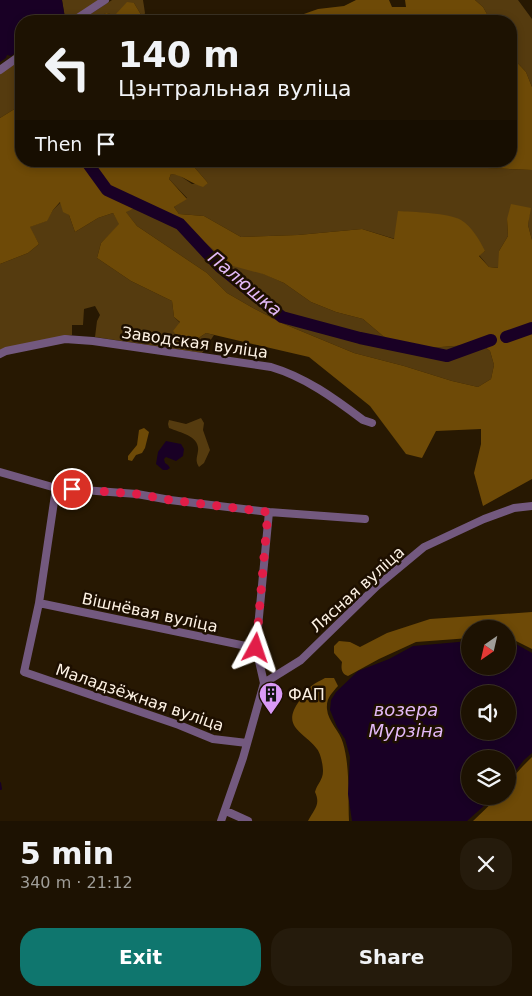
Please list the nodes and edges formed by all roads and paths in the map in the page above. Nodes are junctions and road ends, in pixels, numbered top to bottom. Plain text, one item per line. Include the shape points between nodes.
1 (105, 0) edge
2 (82, 15) edge
3 (15, 59) edge
4 (0, 70) edge
5 (0, 354) edge
6 (372, 423) dead end
7 (0, 472) edge
8 (56, 488) junction
9 (532, 506) edge
10 (268, 512) junction
11 (365, 519) dead end
12 (38, 603) junction
13 (256, 648) junction
14 (264, 683) junction
15 (247, 743) junction
16 (226, 811) junction
17 (221, 821) edge
18 (248, 821) edge

1 - 2 street
3 - 4 street
5 - 6 street, Заводская вуліца via 65,339 271,367 290,372
7 - 8 street
8 - 10 street via 137,494
8 - 12 street
9 - 14 street, Лясная вуліца via 514,508 484,519 424,547 377,586 301,660
10 - 11 street
10 - 13 street
12 - 13 street, Вішнёвая вуліца
12 - 15 street, Маладзёжная вуліца via 24,672 213,739
13 - 14 street
14 - 15 street
15 - 16 street
16 - 17 street
16 - 18 street

